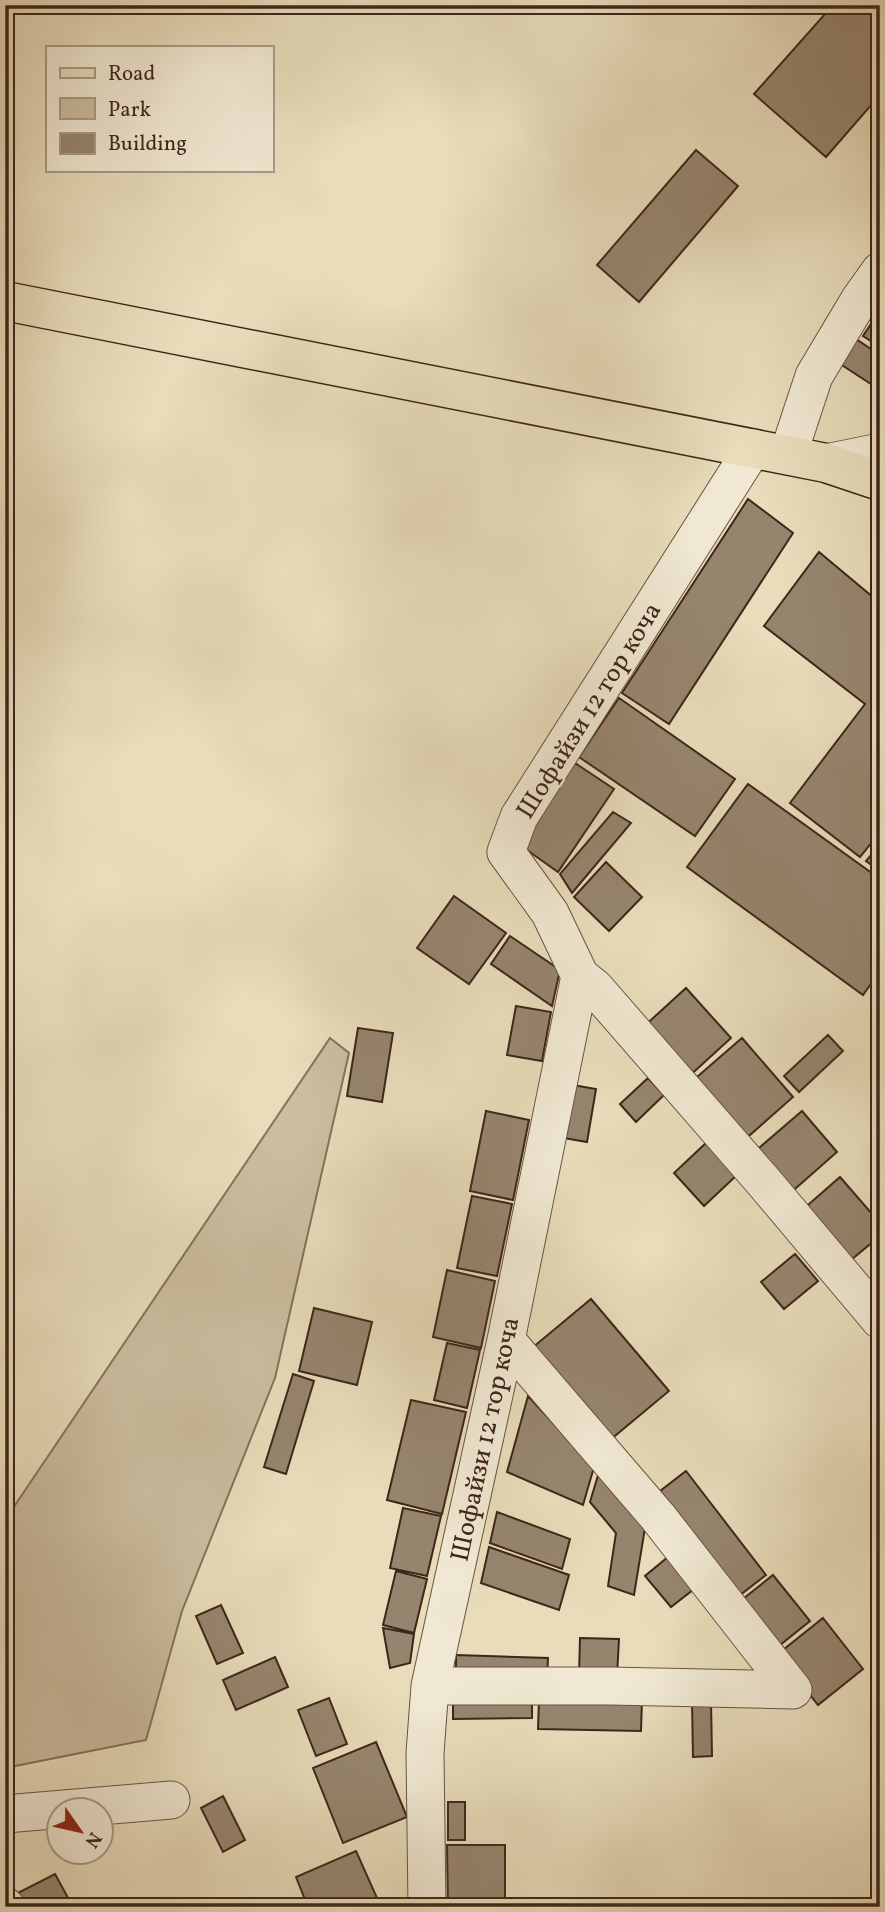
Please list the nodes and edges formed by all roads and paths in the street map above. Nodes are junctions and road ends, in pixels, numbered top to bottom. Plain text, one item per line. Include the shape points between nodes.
1 (880, 271) edge
2 (5, 301) edge
3 (771, 452) junction
4 (880, 452) edge
5 (826, 463) junction
6 (880, 481) edge
7 (580, 976) junction
8 (880, 1320) edge
9 (506, 1340) junction
10 (430, 1686) junction
11 (171, 1800) dead end
12 (5, 1814) edge
13 (427, 1907) edge

1 - 3 street
2 - 3 main road
3 - 5 main road
3 - 7 street, Шофайзи 12 тор коча via 519,817 506,852 550,912
4 - 5 street
5 - 6 main road
7 - 8 street, Шофайзи 12 тор коча
7 - 9 street, Шофайзи 12 тор коча
9 - 10 street, Шофайзи 12 тор коча
9 - 10 street via 658,1517 793,1690
10 - 13 street, Шофайзи 12 тор коча via 425,1753
11 - 12 street

